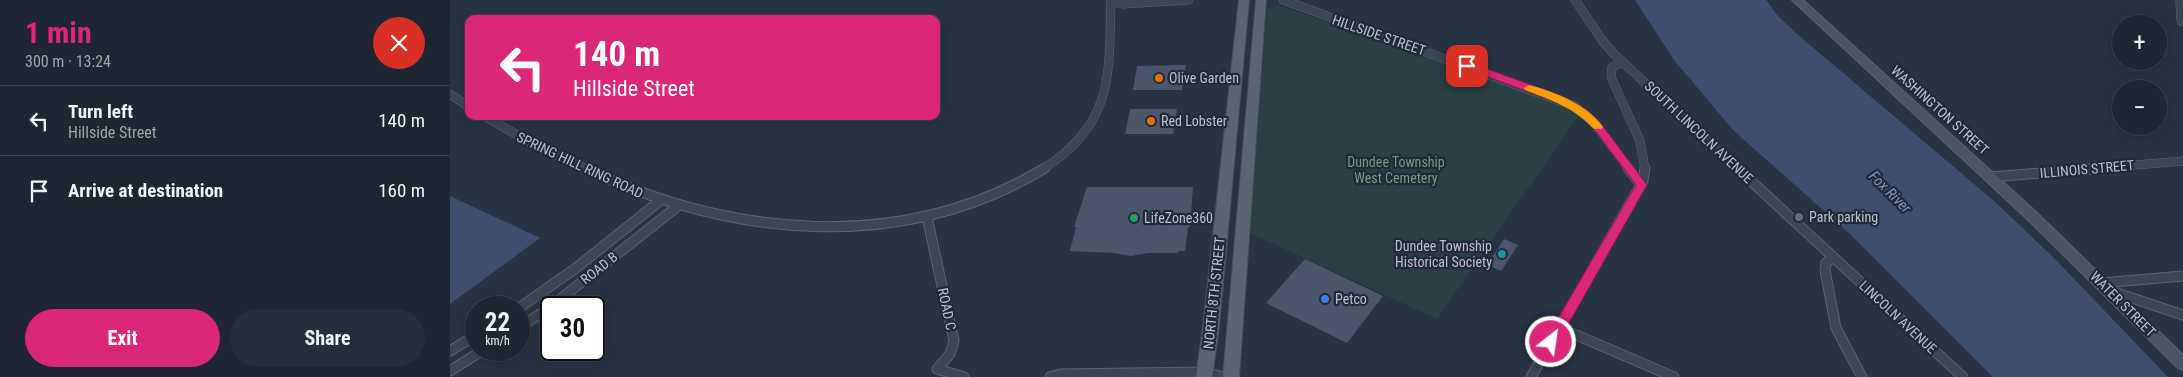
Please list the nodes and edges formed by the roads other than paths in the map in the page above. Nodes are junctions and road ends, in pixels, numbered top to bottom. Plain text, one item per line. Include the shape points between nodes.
1 (1113, 0) edge
2 (1189, 0) edge
3 (1238, 0) edge
4 (1244, 0) edge
5 (1261, 0) edge
6 (1283, 0) edge
7 (1575, 0) edge
8 (1796, 0) edge
9 (2180, 0) edge
10 (2182, 22) edge
11 (1623, 62) junction
12 (450, 94) edge
13 (465, 104) edge
14 (491, 120) edge
15 (2183, 161) edge
16 (1991, 177) junction
17 (1641, 185) junction
18 (1224, 195) junction
19 (1245, 195) junction
20 (661, 200) junction
21 (678, 206) junction
22 (927, 217) junction
23 (2062, 244) joint
24 (1833, 257) junction
25 (2183, 276) edge
26 (2107, 287) junction
27 (530, 300) edge
28 (2183, 315) edge
29 (530, 320) edge
30 (1560, 328) junction
31 (465, 342) edge
32 (450, 351) edge
33 (466, 361) edge
34 (2183, 364) edge
35 (450, 371) edge
36 (1204, 374) edge
37 (964, 377) edge
38 (1050, 377) edge
39 (1224, 377) edge
40 (1231, 377) edge
41 (1532, 377) edge
42 (1674, 377) edge
43 (1862, 377) edge
44 (1963, 377) edge

1 - 2 street via 1123,4
1 - 22 street, SPRING HILL RING ROAD via 1104,98 1098,115 1085,133 1058,159 1025,180 984,200
3 - 4 street
4 - 18 main road, NORTH 8TH STREET
5 - 19 main road, NORTH 8TH STREET
6 - 17 street, HILLSIDE STREET via 1574,106 1592,120
7 - 11 street, SOUTH LINCOLN AVENUE via 1604,43
8 - 16 street, WASHINGTON STREET
9 - 10 street
11 - 17 street via 1612,67 1610,77 1642,149 1645,170
11 - 24 street, SOUTH LINCOLN AVENUE
12 - 13 street
14 - 20 street, SPRING HILL RING ROAD via 566,161
15 - 16 street, ILLINOIS STREET
16 - 23 street, WASHINGTON STREET
17 - 30 street
18 - 19 main road
18 - 36 main road, NORTH 8TH STREET
19 - 40 main road, NORTH 8TH STREET
20 - 21 street, SPRING HILL RING ROAD
20 - 27 street, ROAD B
21 - 22 street, SPRING HILL RING ROAD via 739,220 806,227 875,226
21 - 29 street, ROAD B
22 - 37 street, ROAD C via 954,341 950,354 937,369
23 - 26 street, WATER STREET
24 - 43 street via 1825,267 1835,324
24 - 44 street, LINCOLN AVENUE
25 - 26 street
26 - 28 street
26 - 34 street, WATER STREET
30 - 41 street
30 - 42 street
31 - 32 street
33 - 35 street
36 - 38 street via 1060,374
36 - 39 street

